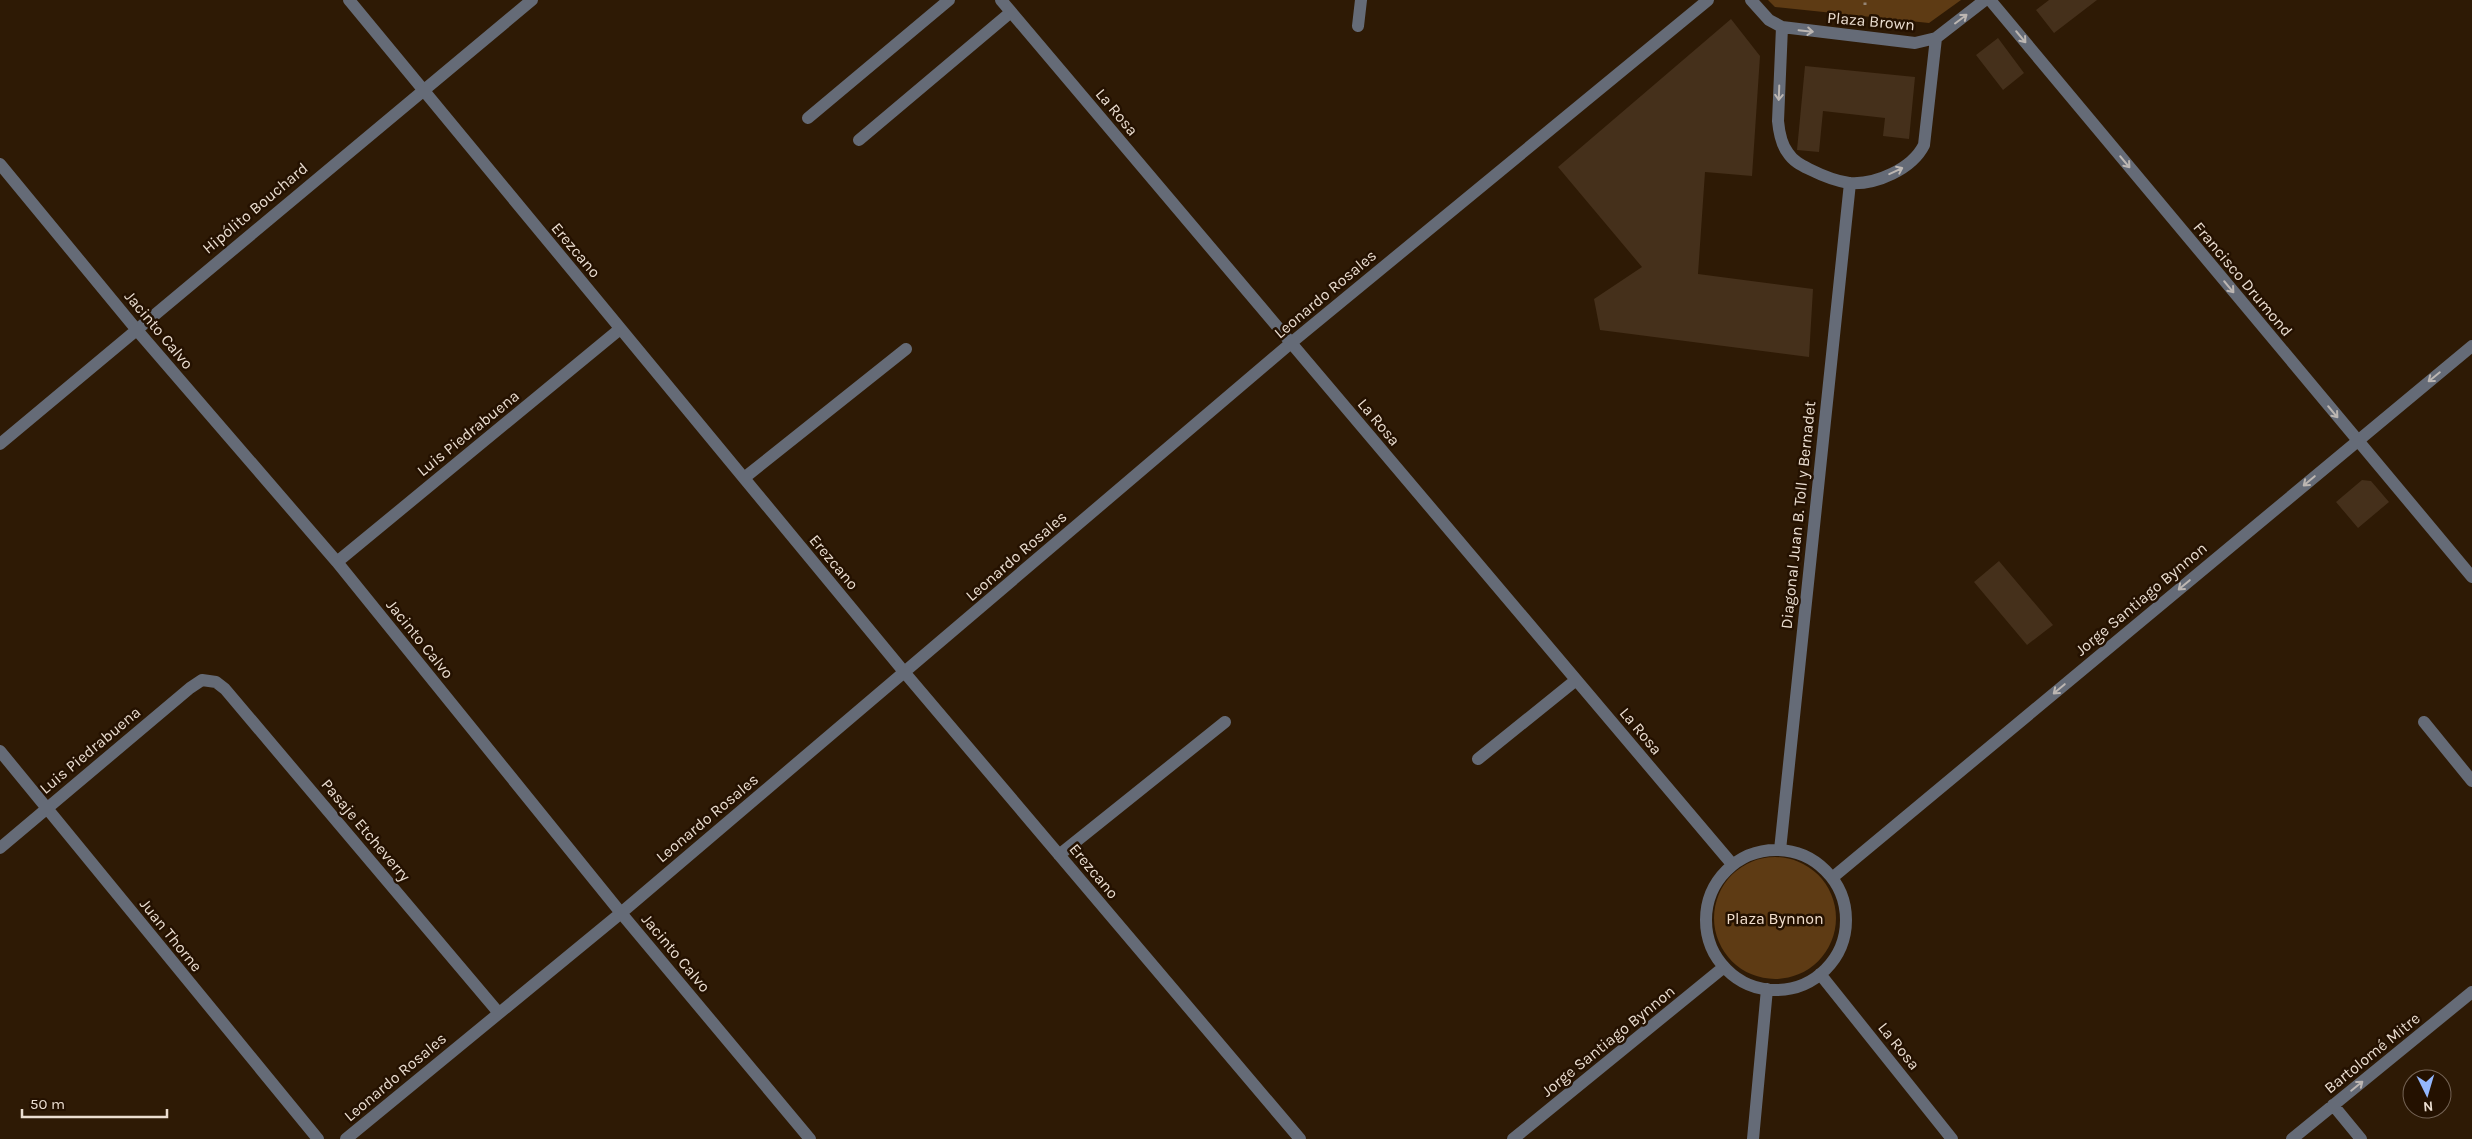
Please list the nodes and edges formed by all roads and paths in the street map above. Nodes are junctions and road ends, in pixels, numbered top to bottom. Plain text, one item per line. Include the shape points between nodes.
1 (349, 0) edge
2 (532, 0) edge
3 (949, 0) edge
4 (1001, 0) edge
5 (1361, 0) edge
6 (1708, 0) edge
7 (1751, 0) edge
8 (1865, 0) edge
9 (1985, 0) edge
10 (1990, 0) edge
11 (1865, 5) dead end
12 (1010, 12) junction
13 (1358, 26) dead end
14 (1782, 27) junction
15 (1936, 38) junction
16 (422, 90) junction
17 (808, 118) dead end
18 (860, 140) dead end
19 (0, 164) edge
20 (1850, 183) junction
21 (136, 329) junction
22 (620, 329) junction
23 (1291, 343) junction
24 (2472, 346) edge
25 (906, 349) dead end
26 (2356, 441) junction
27 (0, 444) edge
28 (744, 478) junction
29 (337, 562) junction
30 (2472, 577) edge
31 (905, 673) junction
32 (202, 680) joint
33 (1576, 680) junction
34 (1225, 722) dead end
35 (2424, 722) dead end
36 (0, 751) edge
37 (1478, 759) dead end
38 (2472, 781) edge
39 (46, 808) junction
40 (0, 848) edge
41 (1780, 850) junction
42 (1059, 855) junction
43 (1732, 864) junction
44 (1832, 878) junction
45 (621, 913) junction
46 (1724, 967) junction
47 (1820, 974) junction
48 (1767, 989) junction
49 (2472, 992) edge
50 (498, 1012) junction
51 (2333, 1105) junction
52 (318, 1139) edge
53 (346, 1139) edge
54 (810, 1139) edge
55 (1300, 1139) edge
56 (1513, 1139) edge
57 (1753, 1139) edge
58 (1952, 1139) edge
59 (2292, 1139) edge
60 (2361, 1139) edge

1 - 16 street, Erezcano
2 - 16 street, Hipólito Bouchard
3 - 17 street
4 - 12 street, La Rosa
5 - 13 street
6 - 23 street, Leonardo Rosales
7 - 14 street, Plaza Brown via 1769,20
8 - 11 path
15 -> 9 street, Plaza Brown
10 -> 26 street, Francisco Drumond
12 - 18 street
12 - 23 street, La Rosa
14 -> 15 street, Plaza Brown via 1915,43
14 -> 20 street via 1778,121 1784,146 1796,161 1822,175
20 -> 15 street via 1885,176 1912,162 1919,154 1924,145
16 - 21 street, Hipólito Bouchard
16 - 22 street, Erezcano
19 - 21 street, Jacinto Calvo
20 - 41 street, Diagonal Juan B. Toll y Bernadet
21 - 27 street, Hipólito Bouchard
21 - 29 street, Jacinto Calvo
22 - 28 street, Erezcano
22 - 29 street, Luis Piedrabuena
23 - 31 street, Leonardo Rosales
23 - 33 street, La Rosa
24 -> 26 street, Jorge Santiago Bynnon
25 - 28 street
26 - 30 street, Francisco Drumond
26 -> 44 street, Jorge Santiago Bynnon
28 - 31 street, Erezcano
29 - 45 street, Jacinto Calvo
31 - 42 street, Erezcano
31 - 45 street, Leonardo Rosales
32 - 39 street, Luis Piedrabuena
32 - 50 street, Pasaje Etcheverry via 216,682 225,689
33 - 37 street
33 - 43 street, La Rosa
34 - 42 street
35 - 38 street
36 - 39 street, Juan Thorne
39 - 40 street, Luis Piedrabuena
39 - 52 street, Juan Thorne
41 - 43 street via 1752,853
41 - 44 street via 1796,852 1816,862
42 - 55 street, Erezcano
43 - 46 street via 1716,881 1707,902 1705,926 1711,948
44 - 47 street via 1842,897 1845,925 1843,939 1834,958
45 - 50 street, Leonardo Rosales
45 - 54 street, Jacinto Calvo
46 - 48 street via 1744,982
46 - 56 street, Jorge Santiago Bynnon
47 - 48 street via 1795,986
47 - 58 street, La Rosa
48 - 57 street
51 -> 49 street, Bartolomé Mitre
50 - 53 street, Leonardo Rosales
51 - 59 street, Bartolomé Mitre
51 - 60 street

